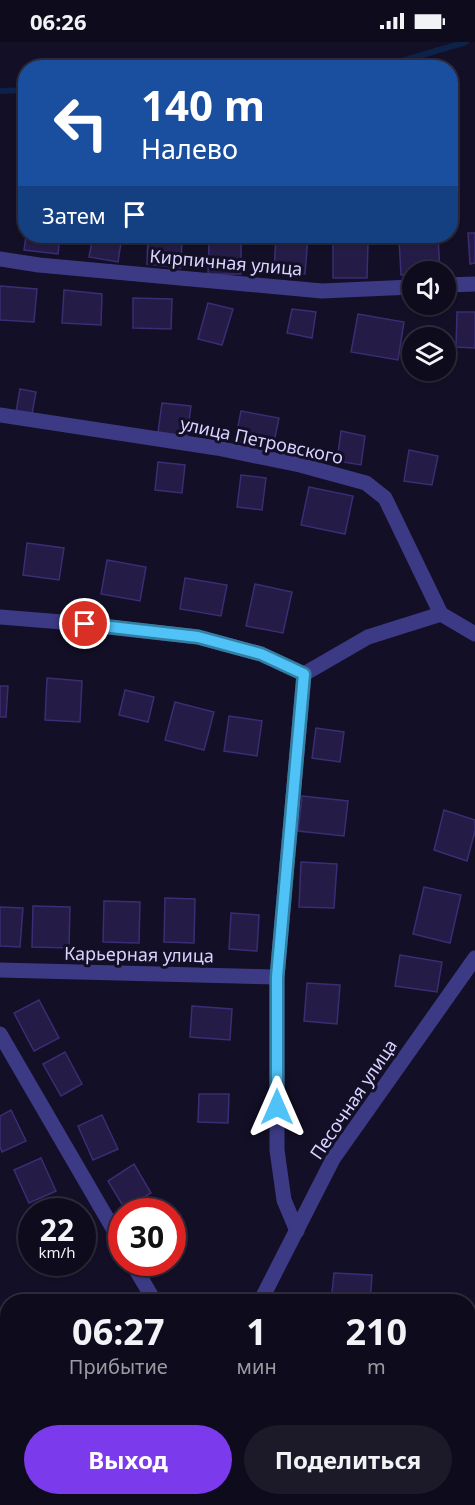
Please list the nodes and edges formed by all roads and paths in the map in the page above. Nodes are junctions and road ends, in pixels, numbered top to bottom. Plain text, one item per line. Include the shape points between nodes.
1 (0, 259) edge
2 (475, 284) edge
3 (456, 285) edge
4 (402, 287) edge
5 (0, 415) edge
6 (441, 614) junction
7 (0, 617) edge
8 (475, 634) edge
9 (304, 674) junction
10 (475, 958) edge
11 (0, 970) edge
12 (277, 977) junction
13 (0, 1034) edge
14 (108, 1220) edge
15 (297, 1231) junction
16 (140, 1276) edge
17 (150, 1294) edge
18 (265, 1294) edge

1 - 4 street, Кирпичная улица via 322,291
2 - 3 street
5 - 6 street, улица Петровского via 217,448 366,483 385,498
6 - 8 street
6 - 9 street via 368,637
7 - 9 street via 198,637 261,654
9 - 12 street
10 - 15 street, Песочная улица via 333,1159
11 - 12 street, Карьерная улица
12 - 15 street via 277,1150 284,1200
13 - 14 street
15 - 18 street, Песочная улица
16 - 17 street

